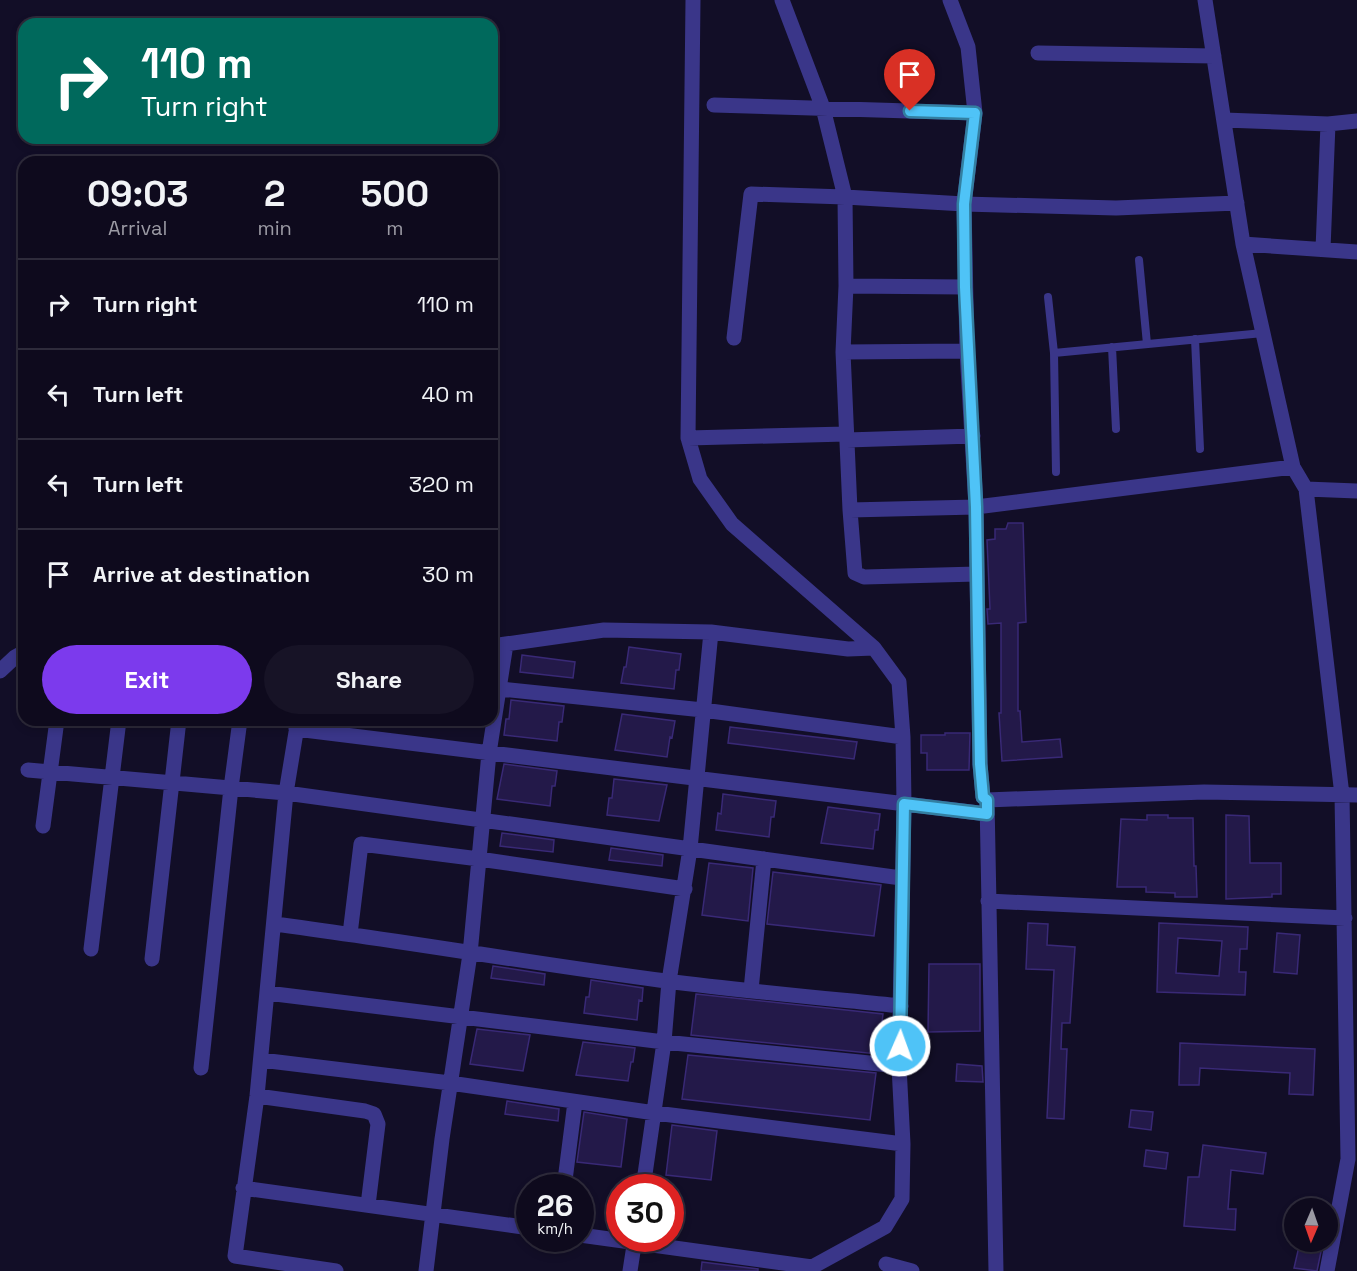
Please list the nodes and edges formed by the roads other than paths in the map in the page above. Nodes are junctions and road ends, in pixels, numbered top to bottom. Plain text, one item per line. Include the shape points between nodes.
1 (693, 0) edge
2 (782, 0) edge
3 (950, 0) edge
4 (1205, 0) edge
5 (1038, 53) dead end
6 (1214, 56) junction
7 (714, 105) dead end
8 (823, 108) junction
9 (975, 113) junction
10 (1224, 120) junction
11 (1357, 121) edge
12 (1328, 124) junction
13 (845, 197) junction
14 (1237, 203) junction
15 (964, 204) junction
16 (1243, 244) junction
17 (1323, 249) junction
18 (1357, 252) edge
19 (1139, 260) dead end
20 (846, 286) junction
21 (965, 287) junction
22 (1048, 297) dead end
23 (1263, 333) junction
24 (734, 338) dead end
25 (1195, 339) junction
26 (1148, 344) junction
27 (1112, 347) junction
28 (967, 351) junction
29 (843, 352) junction
30 (1054, 352) junction
31 (1116, 429) dead end
32 (973, 436) junction
33 (847, 437) junction
34 (688, 438) junction
35 (1200, 449) dead end
36 (1293, 467) junction
37 (1056, 472) dead end
38 (1306, 489) junction
39 (1357, 491) edge
40 (976, 507) junction
41 (850, 510) junction
42 (977, 574) junction
43 (711, 632) junction
44 (499, 645) edge
45 (874, 648) junction
46 (18, 655) edge
47 (0, 671) edge
48 (498, 689) edge
49 (703, 710) junction
50 (56, 726) edge
51 (118, 726) edge
52 (179, 726) edge
53 (239, 726) edge
54 (297, 726) edge
55 (310, 726) edge
56 (492, 726) edge
57 (903, 737) junction
58 (489, 753) junction
59 (28, 770) dead end
60 (49, 772) junction
61 (111, 777) junction
62 (696, 779) junction
63 (171, 782) junction
64 (231, 788) junction
65 (286, 792) junction
66 (1349, 795) edge
67 (904, 804) junction
68 (987, 807) junction
69 (482, 820) junction
70 (43, 826) dead end
71 (690, 849) junction
72 (479, 859) junction
73 (764, 859) junction
74 (901, 878) junction
75 (685, 889) junction
76 (988, 901) junction
77 (1345, 918) junction
78 (274, 924) junction
79 (350, 934) junction
80 (92, 949) dead end
81 (1351, 950) edge
82 (470, 954) junction
83 (152, 959) dead end
84 (669, 981) junction
85 (751, 990) junction
86 (267, 993) junction
87 (901, 1006) junction
88 (461, 1018) junction
89 (664, 1042) junction
90 (261, 1060) junction
91 (899, 1066) junction
92 (201, 1068) dead end
93 (450, 1083) junction
94 (257, 1096) junction
95 (575, 1102) junction
96 (655, 1113) junction
97 (903, 1144) junction
98 (1352, 1168) edge
99 (566, 1174) edge
100 (645, 1174) edge
101 (243, 1188) junction
102 (368, 1205) junction
103 (434, 1214) junction
104 (516, 1226) edge
105 (684, 1249) edge
106 (633, 1252) edge
107 (886, 1264) dead end
108 (810, 1269) edge
109 (336, 1271) edge
110 (426, 1271) edge
111 (630, 1271) edge
112 (912, 1271) edge
113 (996, 1271) edge
114 (1327, 1271) edge

1 - 34 street
2 - 8 street
3 - 9 street via 968,46
4 - 6 street
5 - 6 street
6 - 10 street
7 - 8 street
8 - 9 street
8 - 13 street
9 - 15 street
10 - 12 street
10 - 14 street
11 - 12 street
12 - 17 street
13 - 15 street
13 - 20 street
13 - 24 street via 751,194
14 - 15 street via 1116,208
14 - 16 street
15 - 21 street
16 - 17 street
16 - 23 street
17 - 18 street
19 - 26 lane
20 - 21 street
20 - 29 street
21 - 28 street
22 - 30 lane
23 - 25 lane
23 - 36 street
25 - 26 lane
25 - 35 lane
26 - 27 lane
27 - 30 lane
27 - 31 lane
28 - 29 street
28 - 32 street
29 - 33 street
30 - 37 lane
32 - 33 street
32 - 40 street
33 - 34 street
33 - 41 street
34 - 45 street via 700,479 732,524
36 - 38 street
36 - 40 street
38 - 39 street
38 - 66 street
40 - 41 street
40 - 42 street
41 - 42 street via 855,573 864,577
42 - 68 street via 980,764
43 - 44 street via 604,630
43 - 45 street via 848,649
43 - 49 street
45 - 57 street via 899,682
46 - 47 street
48 - 49 street
49 - 57 street
49 - 62 street
50 - 60 street
51 - 61 street
52 - 63 street
53 - 64 street
54 - 65 street
55 - 58 street
56 - 58 street
57 - 67 street
58 - 62 street
58 - 69 street
59 - 60 street
60 - 61 street
60 - 70 street
61 - 63 street
61 - 80 street
62 - 67 street
62 - 71 street
63 - 64 street
63 - 83 street
64 - 65 street
64 - 92 street
65 - 69 street
65 - 78 street
66 - 68 street via 1204,792
66 - 77 street
67 - 68 street
67 - 74 street
68 - 76 street
69 - 71 street
69 - 72 street
71 - 73 street
71 - 75 street
72 - 75 street
72 - 79 street via 361,844
72 - 82 street
73 - 74 street
73 - 85 street
74 - 87 street
75 - 84 street
76 - 77 street
76 - 113 street
77 - 81 street
78 - 79 street
78 - 86 street
79 - 82 street
81 - 98 street via 1348,1159
82 - 84 street
82 - 88 street
84 - 85 street
84 - 89 street
85 - 87 street
86 - 88 street
86 - 90 street
87 - 91 street
88 - 89 street
88 - 93 street
89 - 91 street
89 - 96 street
90 - 93 street
90 - 94 street
91 - 97 street
93 - 95 street
93 - 103 street
94 - 101 street
94 - 102 street via 374,1114 378,1124
95 - 96 street
95 - 99 street
96 - 97 street
96 - 100 street
97 - 108 street via 902,1199 885,1227
98 - 114 street
101 - 102 street
101 - 109 street via 235,1256
102 - 103 street
103 - 104 street
103 - 110 street
105 - 108 street
106 - 111 street
107 - 112 street

